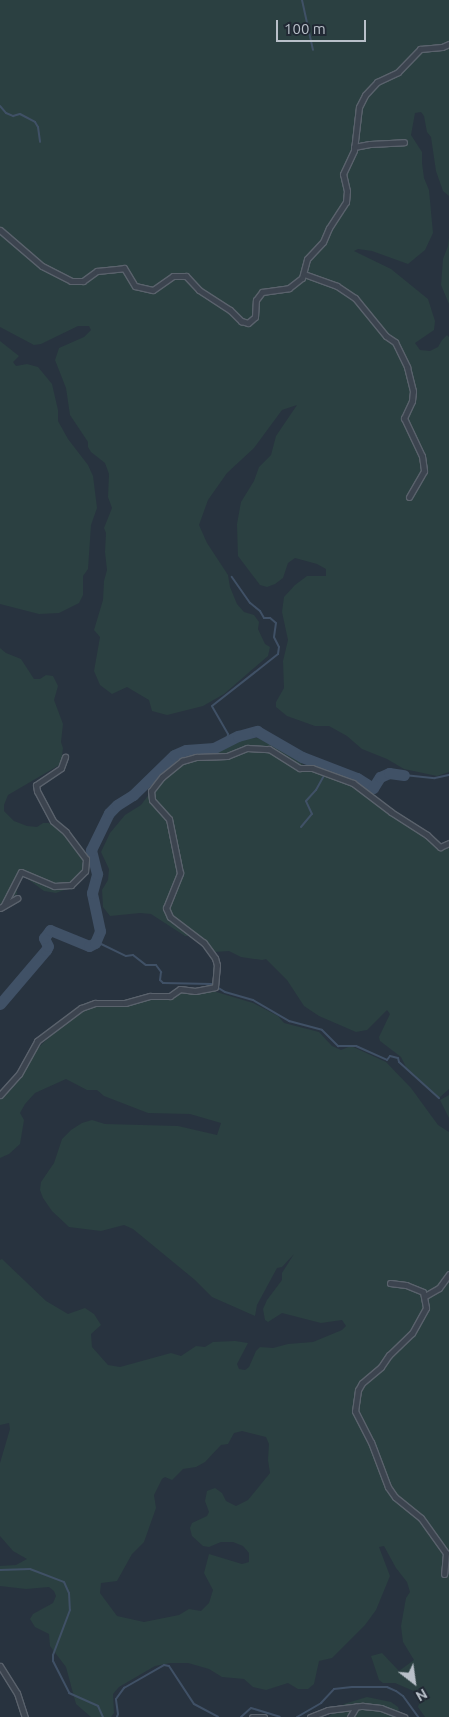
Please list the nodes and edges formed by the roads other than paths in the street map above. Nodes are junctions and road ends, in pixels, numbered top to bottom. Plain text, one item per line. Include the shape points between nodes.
1 (449, 44) edge
2 (404, 142) dead end
3 (354, 148) junction
4 (0, 230) edge
5 (304, 274) junction
6 (409, 497) dead end
7 (65, 757) dead end
8 (449, 843) edge
9 (17, 898) dead end
10 (2, 906) edge
11 (0, 1094) edge
12 (449, 1274) edge
13 (390, 1283) dead end
14 (425, 1296) junction
15 (444, 1574) dead end
16 (0, 1666) edge
17 (356, 1707) junction
18 (25, 1717) edge
19 (252, 1717) edge
20 (264, 1717) edge
21 (310, 1717) edge
22 (350, 1717) edge
23 (404, 1717) edge

1 - 3 street via 420,48 398,72 371,88 359,107
2 - 3 street
3 - 5 street via 343,174 346,202 323,242 307,259
4 - 5 street via 42,266 71,281 83,281 98,271 124,268 135,286 152,290 172,276 186,276 199,290 244,323 253,321 256,300 262,292 289,288
5 - 6 street via 337,286 355,298 394,342 407,367 413,391 404,418 422,456 424,471
7 - 10 street via 61,768 36,785 37,791 53,821 66,832 86,859 85,871 71,885 54,886 21,872
8 - 11 street via 440,847 427,834 353,783 312,768 300,768 269,749 247,748 227,756 196,757 182,762 152,786 151,791 152,800 169,819 180,873 166,908 170,916 204,943 215,958 216,988 180,989 170,996 150,996 125,1003 95,1003 81,1008 37,1041 19,1074
9 - 10 street
12 - 14 street via 438,1288
13 - 14 street via 406,1285
14 - 15 street via 426,1308 416,1328 362,1382 355,1411 388,1487 421,1518 446,1553
16 - 18 street via 17,1693
17 - 21 street via 328,1710
17 - 22 street
17 - 23 street via 381,1708
19 - 20 street

